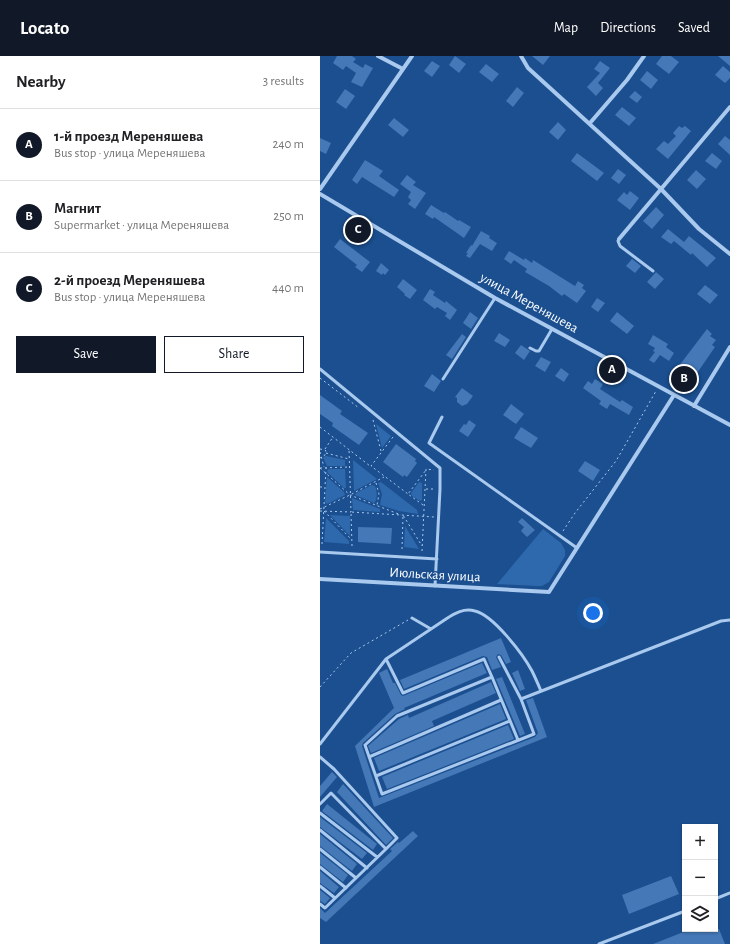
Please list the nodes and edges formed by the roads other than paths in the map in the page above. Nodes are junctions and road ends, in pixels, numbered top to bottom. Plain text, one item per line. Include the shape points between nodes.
1 (378, 56) edge
2 (412, 56) edge
3 (521, 56) edge
4 (644, 56) edge
5 (403, 69) junction
6 (730, 107) edge
7 (590, 123) junction
8 (320, 190) edge
9 (662, 190) junction
10 (320, 194) edge
11 (619, 239) joint
12 (730, 254) edge
13 (653, 271) dead end
14 (496, 298) junction
15 (552, 329) junction
16 (730, 347) edge
17 (530, 348) dead end
18 (320, 369) edge
19 (443, 379) dead end
20 (674, 395) junction
21 (694, 406) junction
22 (442, 417) dead end
23 (730, 425) edge
24 (577, 548) junction
25 (320, 552) edge
26 (437, 559) junction
27 (320, 579) edge
28 (435, 586) junction
29 (412, 618) road end
30 (730, 620) edge
31 (431, 629) junction
32 (499, 657) dead end
33 (386, 659) junction
34 (492, 677) junction
35 (541, 691) junction
36 (521, 698) junction
37 (501, 700) junction
38 (510, 720) junction
39 (518, 740) junction
40 (320, 744) edge
41 (320, 757) edge
42 (369, 757) junction
43 (376, 776) junction
44 (320, 804) edge
45 (320, 813) edge
46 (320, 830) edge
47 (320, 849) edge
48 (386, 849) junction
49 (377, 858) junction
50 (320, 867) edge
51 (367, 868) junction
52 (356, 878) junction
53 (320, 886) edge
54 (346, 888) junction
55 (730, 893) edge
56 (335, 898) junction
57 (718, 898) edge
58 (320, 904) edge
59 (682, 912) edge
60 (599, 944) edge

1 - 5 street
2 - 5 street
3 - 7 street via 528,68
4 - 7 street
5 - 8 street
6 - 9 street
7 - 9 street
9 - 11 street
9 - 12 street via 699,229
10 - 14 street, улица Мереняшева
11 - 13 lane via 620,246
14 - 15 street, улица Мереняшева
14 - 19 lane
15 - 17 lane via 539,351
15 - 20 street, улица Мереняшева
16 - 21 street
18 - 26 lane via 440,467
20 - 21 street, улица Мереняшева
20 - 24 street
21 - 23 street, улица Мереняшева
22 - 24 lane via 429,443
24 - 28 street, Июльская улица via 549,592
25 - 26 lane
26 - 28 lane
27 - 28 street, Июльская улица
29 - 31 lane
30 - 35 lane
31 - 33 lane
31 - 35 lane via 456,613 473,610 482,613 504,633 520,654 532,670
32 - 36 lane
33 - 34 lane via 402,693 484,659
33 - 40 lane
34 - 37 lane
34 - 42 lane via 397,716 365,745
35 - 36 lane
36 - 39 lane via 534,734
37 - 38 lane
37 - 42 lane
38 - 39 lane
38 - 43 lane
39 - 43 lane via 382,794
41 - 48 lane via 397,838
42 - 43 lane
44 - 48 lane via 331,793
45 - 49 lane
46 - 51 lane
47 - 52 lane
48 - 49 lane
49 - 51 lane
50 - 54 lane
51 - 52 lane
52 - 54 lane
53 - 56 lane
54 - 56 lane
55 - 57 lane
56 - 58 lane via 325,908
59 - 60 lane

